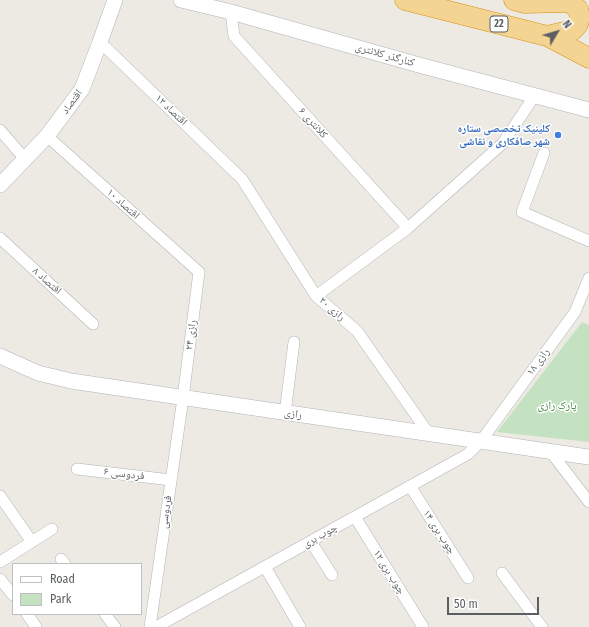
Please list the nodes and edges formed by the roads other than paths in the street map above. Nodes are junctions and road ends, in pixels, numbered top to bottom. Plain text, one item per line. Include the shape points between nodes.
1 (114, 0) edge
2 (181, 0) edge
3 (405, 0) edge
4 (514, 0) edge
5 (231, 12) junction
6 (547, 36) junction
7 (100, 42) junction
8 (589, 58) edge
9 (535, 95) junction
10 (589, 110) edge
11 (0, 130) edge
12 (47, 136) junction
13 (544, 153) dead end
14 (25, 159) junction
15 (242, 179) joint
16 (0, 185) edge
17 (408, 228) junction
18 (0, 238) edge
19 (589, 241) edge
20 (199, 272) joint
21 (589, 278) edge
22 (316, 296) junction
23 (93, 324) dead end
24 (294, 342) dead end
25 (0, 356) edge
26 (183, 398) junction
27 (285, 412) junction
28 (429, 434) junction
29 (481, 441) junction
30 (550, 451) junction
31 (589, 457) edge
32 (77, 468) dead end
33 (171, 480) junction
34 (410, 486) junction
35 (0, 496) edge
36 (589, 502) edge
37 (355, 517) junction
38 (52, 529) dead end
39 (32, 542) junction
40 (311, 542) junction
41 (0, 562) edge
42 (265, 567) junction
43 (502, 573) dead end
44 (332, 575) dead end
45 (468, 578) dead end
46 (0, 579) edge
47 (12, 594) edge
48 (28, 615) edge
49 (106, 615) edge
50 (36, 627) edge
51 (115, 627) edge
52 (150, 627) edge
53 (156, 627) edge
54 (300, 627) edge
55 (423, 627) edge
56 (542, 627) edge

1 - 7 main road, اقتصاد
2 - 5 main road, کنارگذر کلانتری
3 - 6 highway, 22
4 - 6 highway via 565,2 578,10 580,17 574,30
5 - 9 main road, کنارگذر کلانتری
5 - 17 street, کلانتری ۶ via 234,36
6 - 8 highway, 22
7 - 12 main road, اقتصاد via 82,89
7 - 15 street, ۱۲ اقتصاد
9 - 10 main road, کنارگذر کلانتری
9 - 17 street via 503,143
11 - 14 street
12 - 14 main road, اقتصاد
12 - 20 street, ۱۰ اقتصاد
13 - 19 street via 522,212
14 - 16 main road, اقتصاد
15 - 22 street, رازی ۲۰
17 - 22 street
18 - 23 street, ۸ اقتصاد
20 - 26 street, رازی ۲۴
21 - 29 street, رازی ۱۸ via 575,312
22 - 28 street, رازی ۲۰ via 357,331
24 - 27 street
25 - 26 main road, رازی via 38,373 71,381
26 - 27 main road, رازی
26 - 33 street, فردوسی
27 - 28 main road, رازی
28 - 29 main road, رازی
29 - 30 main road, رازی
29 - 34 street, چوب بری via 468,454
30 - 31 main road, رازی
30 - 36 street
32 - 33 street, فردوسی ۶
33 - 52 street, فردوسی
34 - 37 street, چوب بری
34 - 45 street, ۱۴ چوب بری
35 - 39 street
37 - 40 street, چوب بری
37 - 55 street, ۱۲ چوب بری
38 - 39 street
39 - 41 street
40 - 42 street, چوب بری
40 - 44 street
42 - 53 street, چوب بری
42 - 54 street
43 - 56 street
46 - 47 street
48 - 50 street
49 - 51 street

